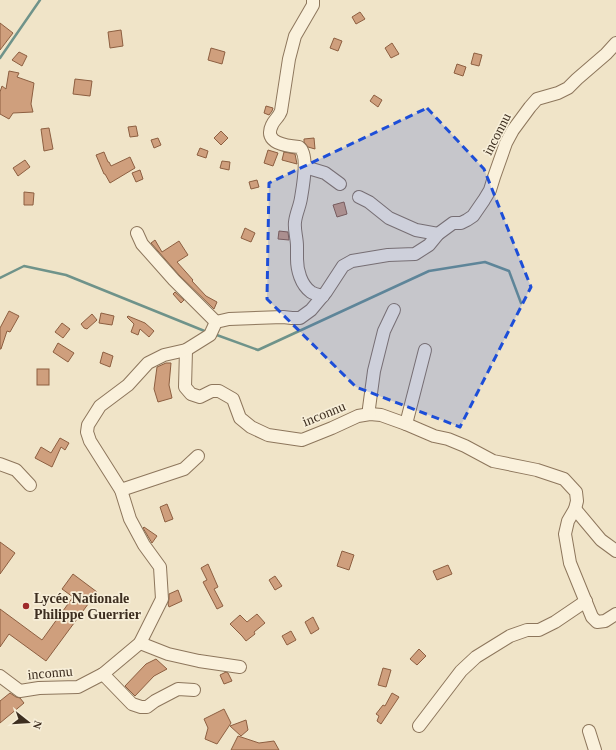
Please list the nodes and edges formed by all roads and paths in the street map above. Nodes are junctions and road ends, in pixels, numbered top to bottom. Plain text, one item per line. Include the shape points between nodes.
1 (313, 0) edge
2 (616, 43) edge
3 (305, 167) junction
4 (340, 184) dead end
5 (360, 197) dead end
6 (137, 233) dead end
7 (438, 234) junction
8 (323, 296) junction
9 (394, 310) dead end
10 (214, 327) junction
11 (186, 350) junction
12 (424, 350) dead end
13 (370, 414) junction
14 (406, 424) junction
15 (198, 456) dead end
16 (0, 464) edge
17 (30, 485) dead end
18 (120, 490) junction
19 (575, 509) junction
20 (616, 551) edge
21 (586, 601) junction
22 (616, 614) edge
23 (140, 643) junction
24 (240, 667) dead end
25 (103, 674) junction
26 (0, 676) edge
27 (194, 690) dead end
28 (419, 726) dead end
29 (589, 731) dead end
30 (595, 750) edge

1 - 3 street via 313,5 295,36 281,112 270,131 271,137 280,144 301,148
2 - 7 street, inconnu via 568,88 558,94 537,99 513,130 490,190 473,216 453,224
3 - 4 street via 325,173
3 - 8 street via 295,221 297,260 305,286
5 - 7 street via 389,218 416,230
6 - 10 street via 142,244
7 - 8 street, inconnu via 415,254 352,261 343,266
8 - 10 street, inconnu via 300,318 229,319
9 - 13 street via 384,331 374,371
10 - 11 street, inconnu
11 - 13 street, inconnu via 185,387 191,394 200,397 212,390 219,391 233,399 240,418 268,435 302,440 358,416
11 - 18 street, inconnu via 164,355 148,363 128,385 100,406 88,425 90,442
12 - 14 street
13 - 14 street, inconnu
14 - 19 street, inconnu via 465,446 493,461 537,470 564,479 576,492
15 - 18 street via 184,469
16 - 17 street via 16,470
18 - 23 street, inconnu via 130,519 160,567 162,599
19 - 20 street via 600,540
19 - 21 street, inconnu via 568,521 565,534 570,563
21 - 22 street, inconnu via 592,617 597,622 605,621
21 - 28 street via 555,622 539,630 527,630 510,636 476,657 461,671
23 - 24 street via 168,654
23 - 25 street, inconnu
25 - 26 street, inconnu via 78,687 20,691
25 - 27 street via 132,704 141,707 147,707 178,689
29 - 30 street

